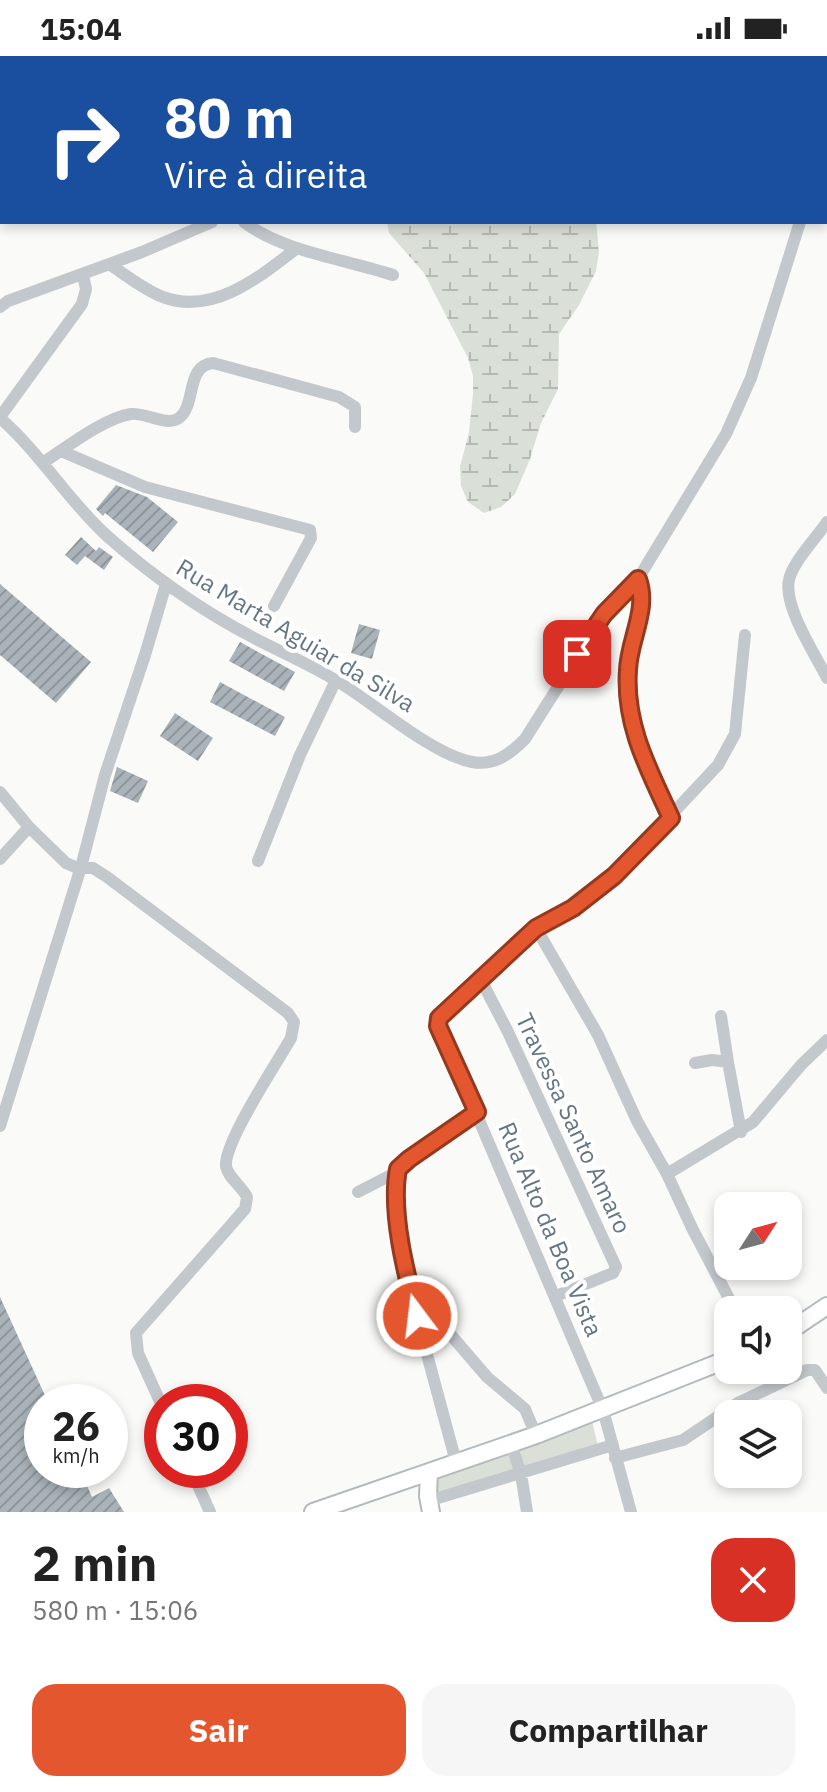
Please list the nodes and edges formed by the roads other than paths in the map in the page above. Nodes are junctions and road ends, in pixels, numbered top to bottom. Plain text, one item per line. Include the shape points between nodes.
1 (208, 224) edge
2 (247, 224) edge
3 (799, 224) edge
4 (297, 248) junction
5 (109, 264) junction
6 (83, 275) junction
7 (393, 275) dead end
8 (0, 307) edge
9 (0, 417) edge
10 (355, 427) dead end
11 (61, 451) junction
12 (44, 462) junction
13 (827, 522) edge
14 (638, 579) junction
15 (166, 584) junction
16 (274, 606) dead end
17 (745, 635) dead end
18 (827, 678) edge
19 (336, 680) junction
20 (0, 792) edge
21 (671, 818) junction
22 (29, 827) junction
23 (0, 859) edge
24 (258, 861) dead end
25 (81, 867) junction
26 (536, 928) junction
27 (481, 980) junction
28 (721, 1016) dead end
29 (827, 1040) edge
30 (728, 1062) junction
31 (695, 1063) dead end
32 (477, 1112) junction
33 (0, 1126) edge
34 (741, 1132) junction
35 (400, 1168) junction
36 (667, 1174) junction
37 (358, 1192) dead end
38 (410, 1286) junction
39 (556, 1296) junction
40 (728, 1296) edge
41 (827, 1306) edge
42 (802, 1323) edge
43 (714, 1365) edge
44 (152, 1384) edge
45 (827, 1388) edge
46 (603, 1410) junction
47 (536, 1435) junction
48 (511, 1444) junction
49 (614, 1451) junction
50 (456, 1462) junction
51 (429, 1472) junction
52 (521, 1474) junction
53 (408, 1479) junction
54 (199, 1488) edge
55 (433, 1502) edge
56 (210, 1512) edge
57 (313, 1512) edge
58 (527, 1512) edge
59 (631, 1512) edge

1 - 5 street
2 - 4 street
3 - 14 street via 751,378 726,434
4 - 5 street via 236,291 195,300 160,296
4 - 7 street
5 - 6 street
6 - 8 street
6 - 9 street via 82,304
9 - 12 street, Rua Marta Aguiar da Silva
10 - 11 street via 352,403 213,363 196,374 183,413 174,420 126,415
11 - 12 street
11 - 16 street via 145,487 310,530 311,538
12 - 15 street, Rua Marta Aguiar da Silva via 104,533
13 - 18 street via 793,570 789,590
14 - 19 street, Rua Marta Aguiar da Silva via 597,624 525,739 507,755 484,764 414,733
14 - 21 street via 643,604 629,653 628,699 643,758
15 - 19 street, Rua Marta Aguiar da Silva
15 - 25 street
17 - 21 street via 731,744
19 - 24 street
20 - 22 street
21 - 26 street via 603,885
22 - 23 street
22 - 25 street via 66,863
25 - 33 street
25 - 44 street via 93,868 124,889 294,1022 291,1038 229,1153 226,1167 244,1190 245,1209 136,1333 138,1353
26 - 27 street
26 - 36 street via 592,1023
27 - 32 street, Rua Alto da Boa Vista via 437,1022
27 - 39 street, Travessa Santo Amaro via 616,1267 613,1273
28 - 30 street
29 - 34 street
30 - 31 street
30 - 34 street
32 - 35 street
32 - 39 street, Rua Alto da Boa Vista
34 - 36 street
35 - 37 street
35 - 38 street via 399,1225
36 - 40 street
38 - 47 street via 487,1377 525,1409
38 - 50 street
39 - 46 street, Rua Alto da Boa Vista
41 - 42 main road
43 - 46 main road
45 - 49 street via 815,1370 807,1370 738,1403 683,1440
46 - 47 main road
46 - 49 street, Rua Alto da Boa Vista
47 - 48 main road
48 - 50 main road
48 - 52 street
49 - 52 street
49 - 59 street, Rua Alto da Boa Vista
50 - 51 main road
51 - 53 main road
51 - 55 main road
52 - 55 street
52 - 58 street
53 - 55 main road
53 - 57 main road
54 - 56 street

